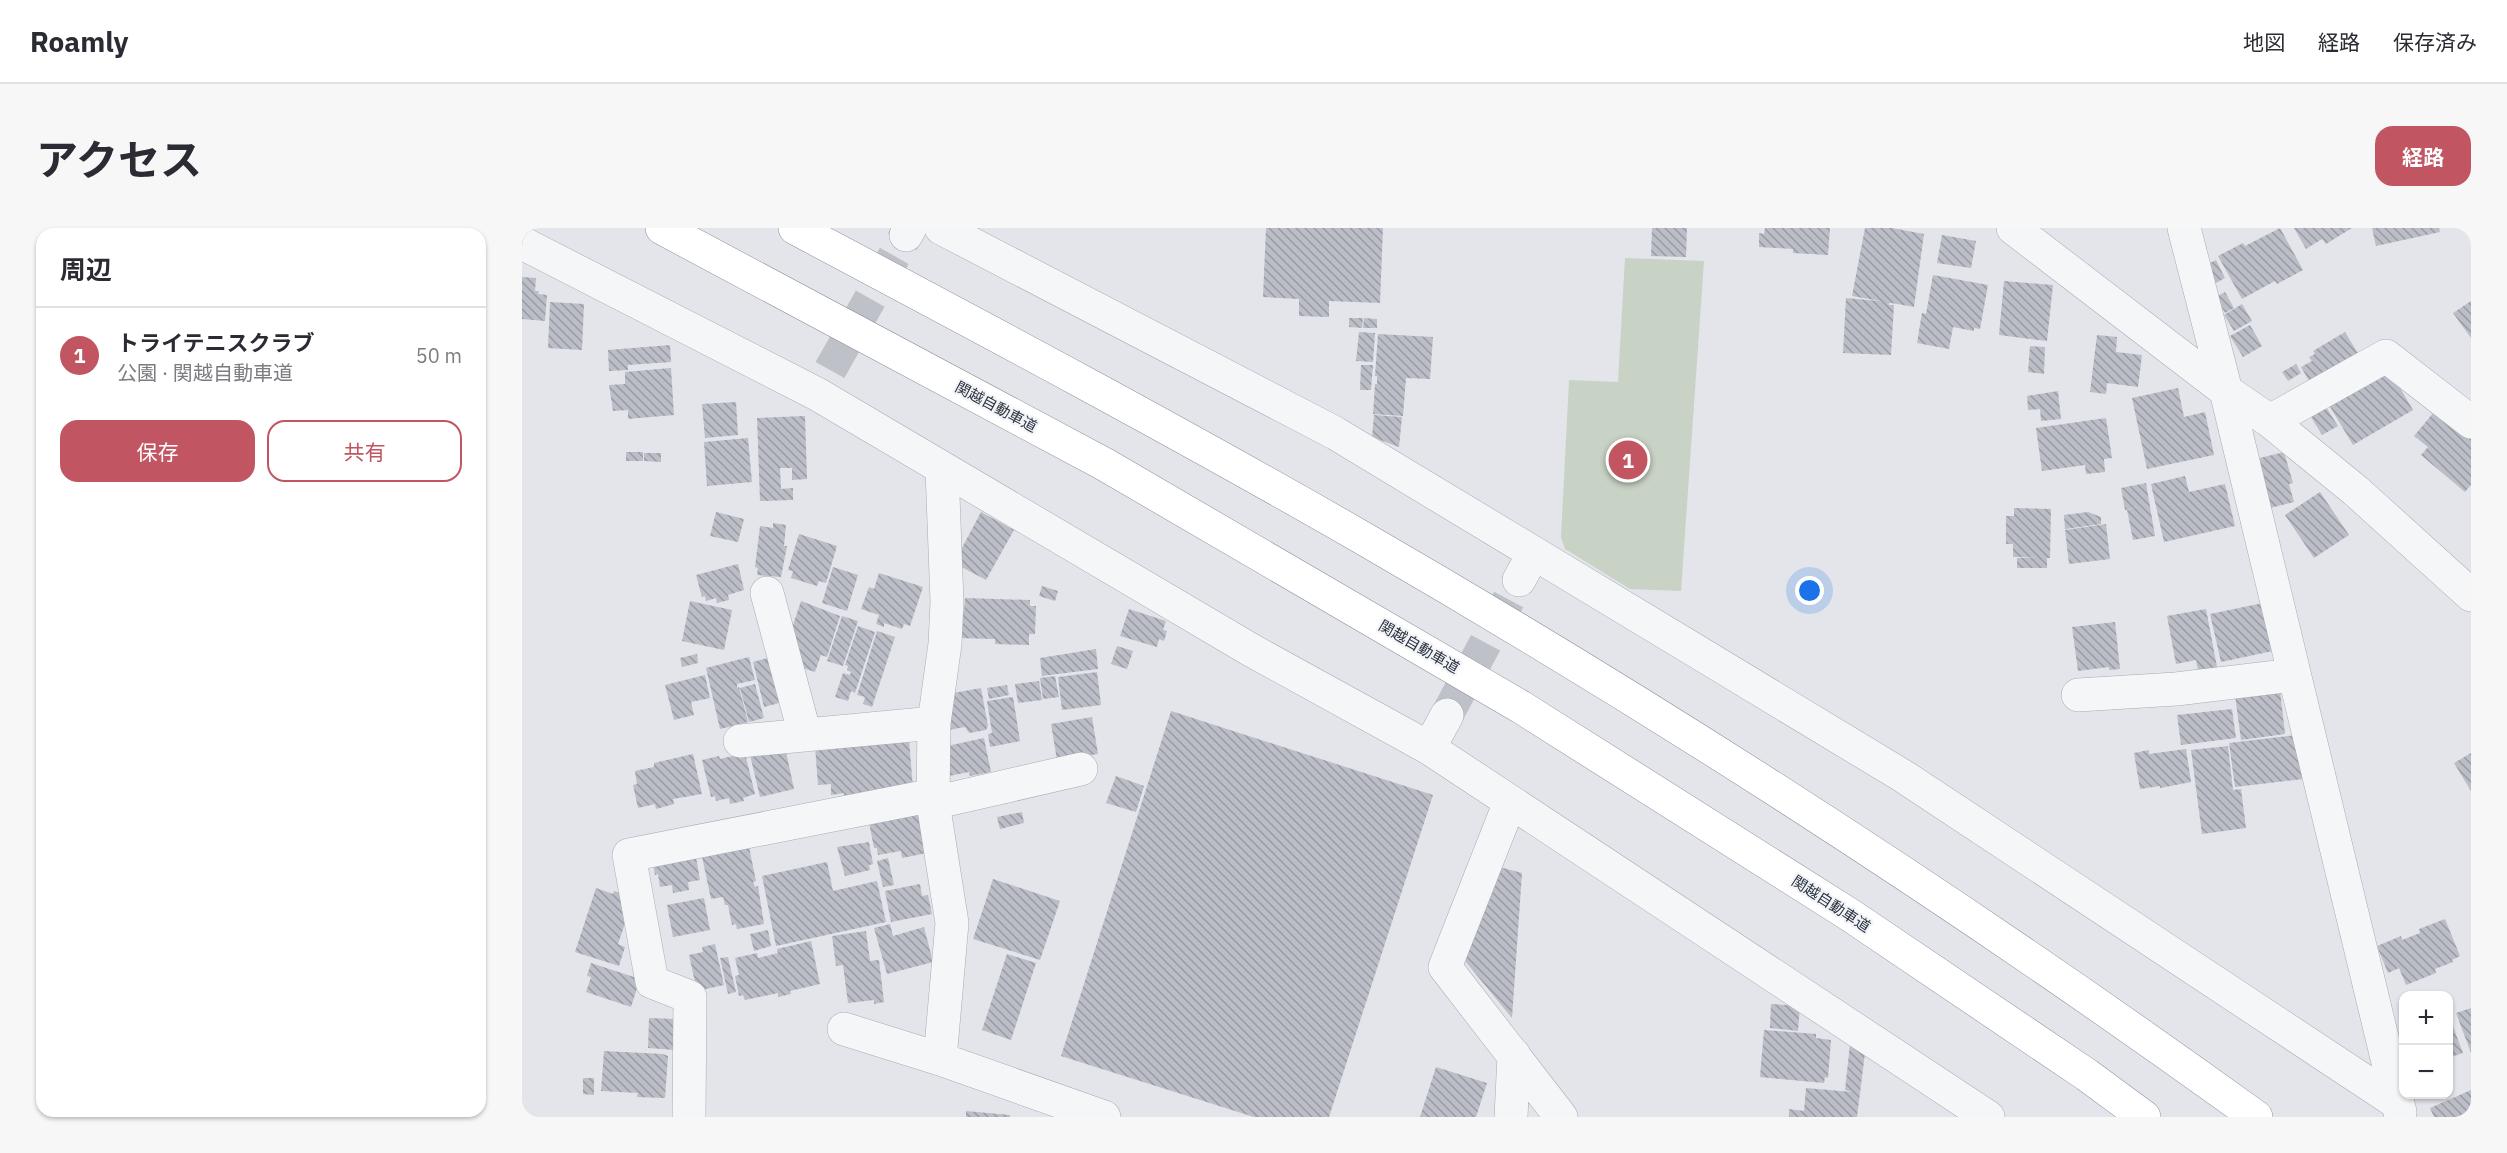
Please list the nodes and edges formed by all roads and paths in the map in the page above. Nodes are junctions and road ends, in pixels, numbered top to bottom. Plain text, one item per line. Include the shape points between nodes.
1 (662, 228) edge
2 (795, 228) edge
3 (941, 228) edge
4 (2013, 228) edge
5 (2184, 228) edge
6 (522, 243) edge
7 (2226, 391) junction
8 (2270, 421) junction
9 (2471, 422) edge
10 (942, 469) junction
11 (767, 593) dead end
12 (2471, 595) edge
13 (2293, 675) junction
14 (2078, 695) dead end
15 (1447, 715) tunnel mouth
16 (934, 723) junction
17 (805, 735) junction
18 (740, 741) dead end
19 (1429, 748) junction
20 (1081, 769) dead end
21 (934, 799) junction
22 (1510, 802) junction
23 (844, 1029) dead end
24 (1515, 1055) junction
25 (940, 1059) junction
26 (2399, 1110) edge
27 (689, 1117) edge
28 (1104, 1117) edge
29 (1511, 1117) edge
30 (1560, 1117) edge
31 (1988, 1117) edge
32 (2144, 1117) edge
33 (2256, 1117) edge

1 - 32 highway, 関越自動車道 via 1104,464 1521,707 1850,915
2 - 33 highway via 1081,379 1362,538 1561,657 1873,853 2123,1021
3 - 26 street via 1335,433 1526,566 1903,776
4 - 7 street
5 - 7 street
6 - 10 street via 823,382
7 - 8 street
7 - 13 street
8 - 9 street via 2385,356
8 - 12 street via 2356,491
10 - 16 street via 947,602
10 - 19 street via 1251,650
11 - 17 street
13 - 14 street via 2176,689
13 - 26 street
15 - 19 street
16 - 17 street
16 - 21 street
17 - 18 street
19 - 22 street
20 - 21 street
21 - 25 street via 952,923
21 - 27 street via 629,855 652,982 690,997
22 - 24 street via 1445,967
22 - 31 street
23 - 25 street
24 - 29 street
24 - 30 street
25 - 28 street

